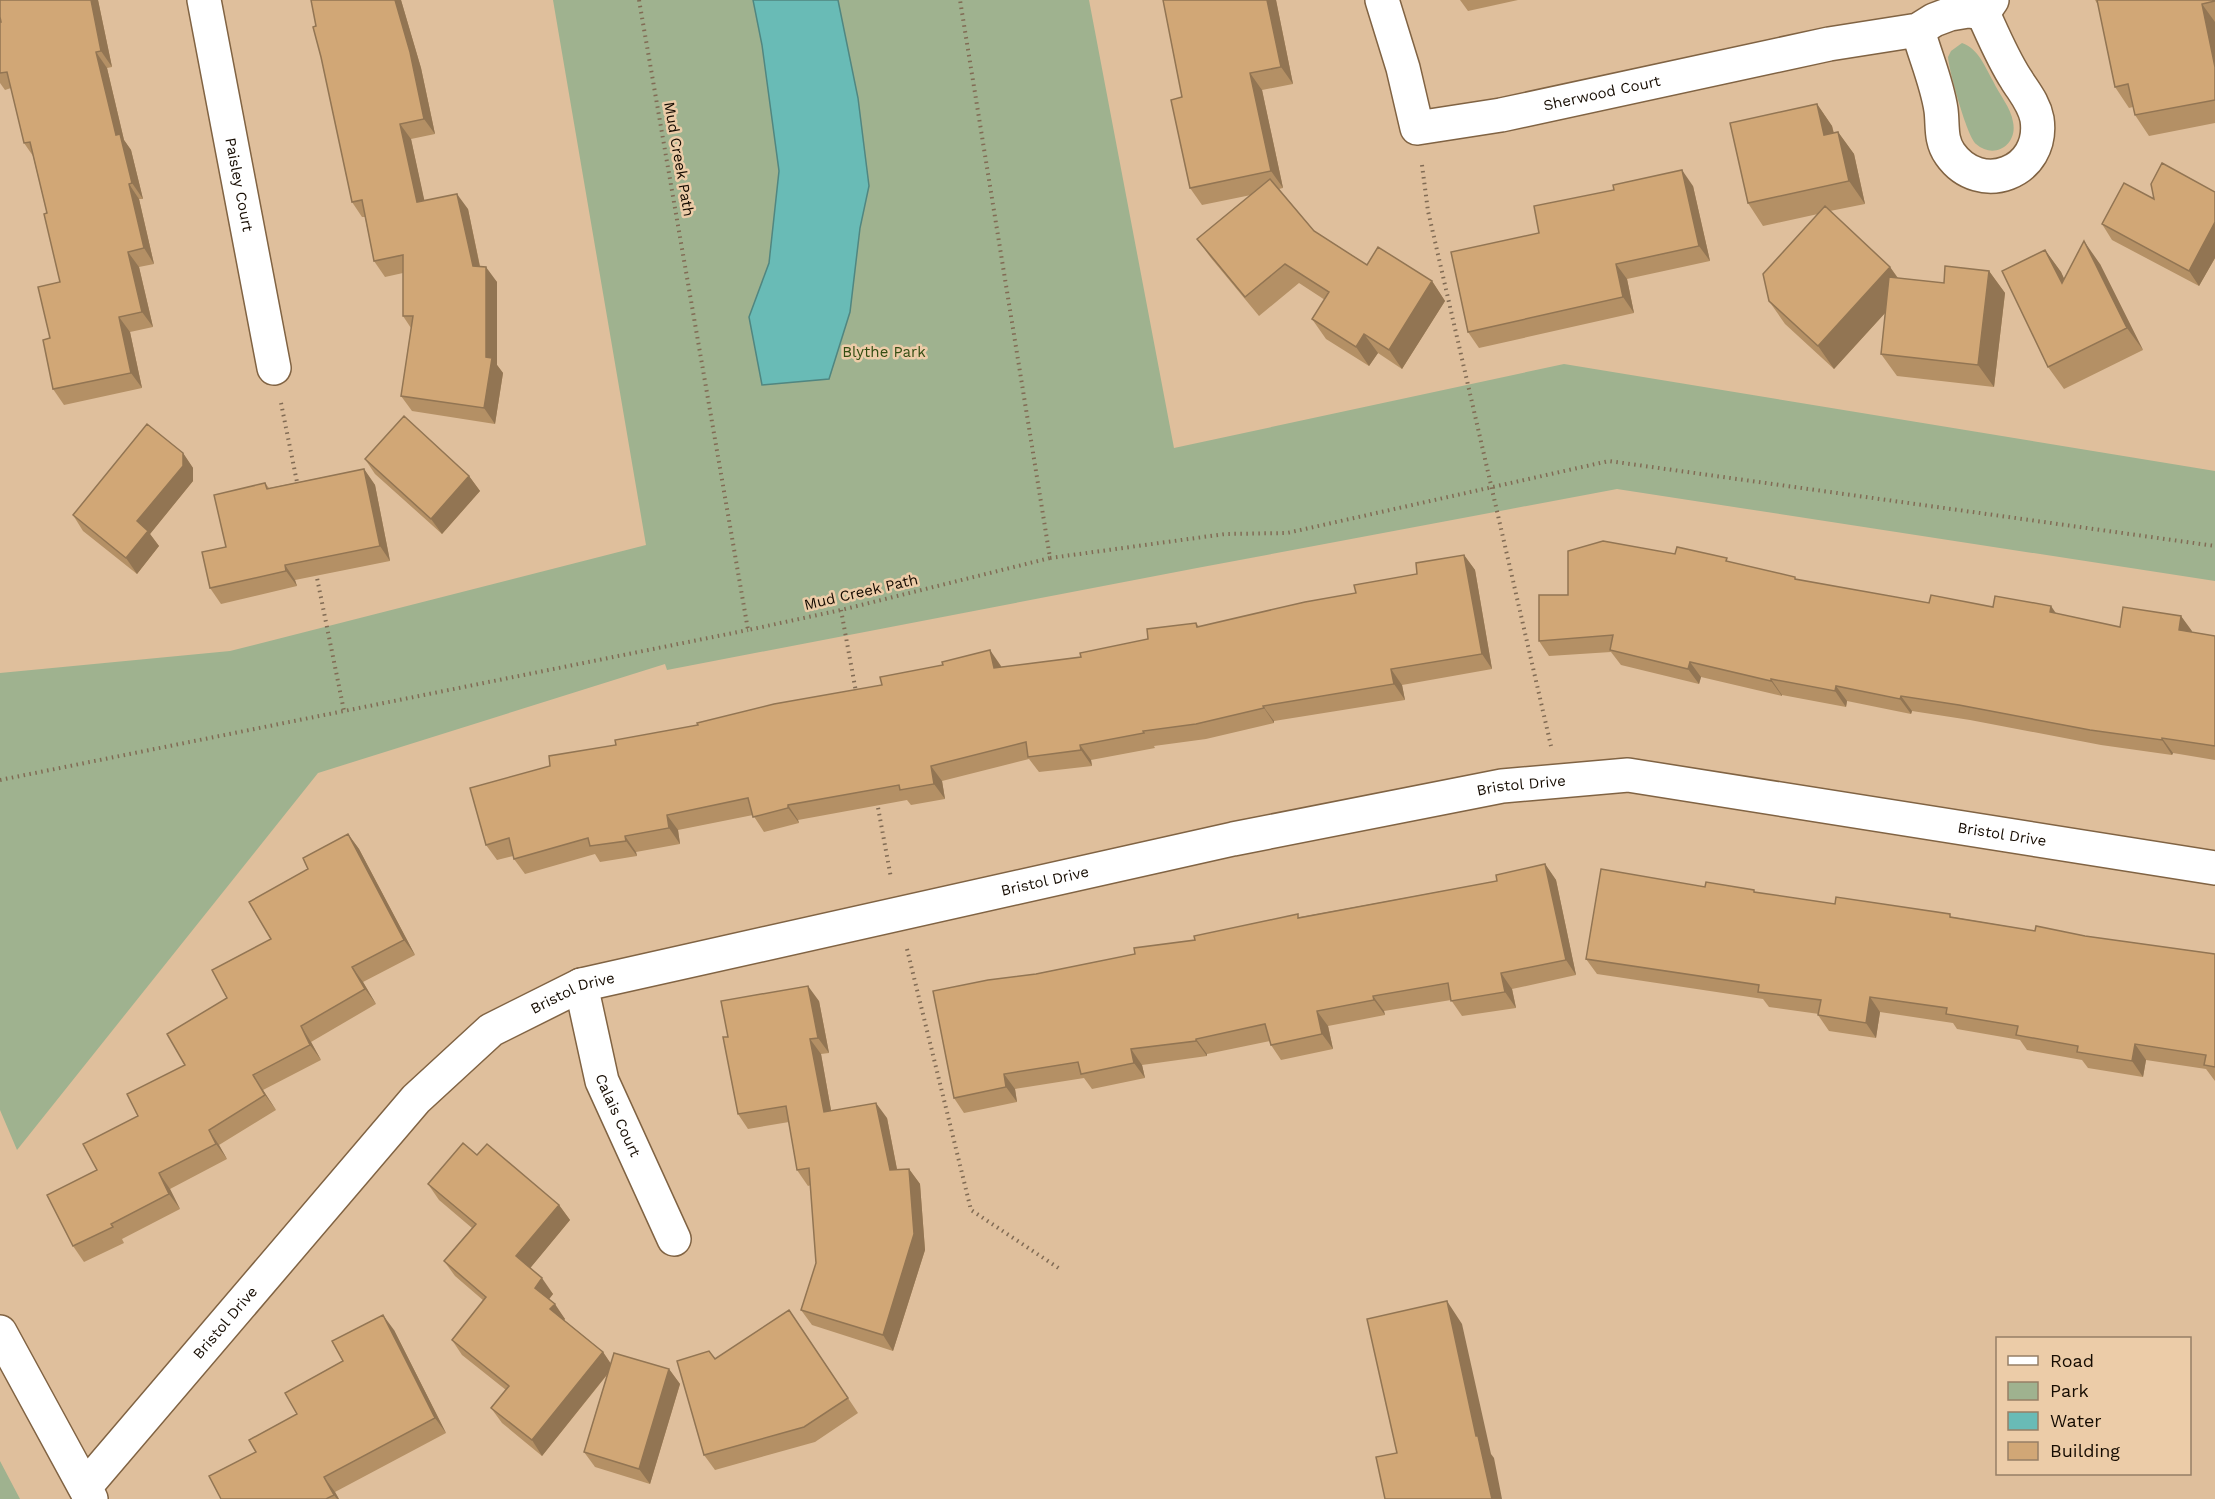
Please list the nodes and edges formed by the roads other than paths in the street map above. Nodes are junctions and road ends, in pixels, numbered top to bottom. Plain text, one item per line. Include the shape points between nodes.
1 (204, 0) edge
2 (1382, 0) edge
3 (1987, 7) edge
4 (1918, 30) junction
5 (274, 368) road end
6 (2215, 868) edge
7 (581, 985) junction
8 (674, 1239) dead end
9 (0, 1332) edge
10 (88, 1493) edge

1 - 5 street, Paisley Court
2 - 4 street, Sherwood Court via 1417,128 1501,115 1829,44
3 - 4 street, Sherwood Court via 1950,14
3 - 4 street, Sherwood Court via 2015,78 2032,102 2037,118 2035,147 2027,161 2001,176 1985,177 1971,172 1957,164 1948,152 1942,135 1941,109
6 - 7 street, Bristol Drive via 1628,775 1502,786 1244,837
7 - 8 street, Calais Court via 602,1081
7 - 10 street, Bristol Drive via 491,1030 416,1099
9 - 10 street

